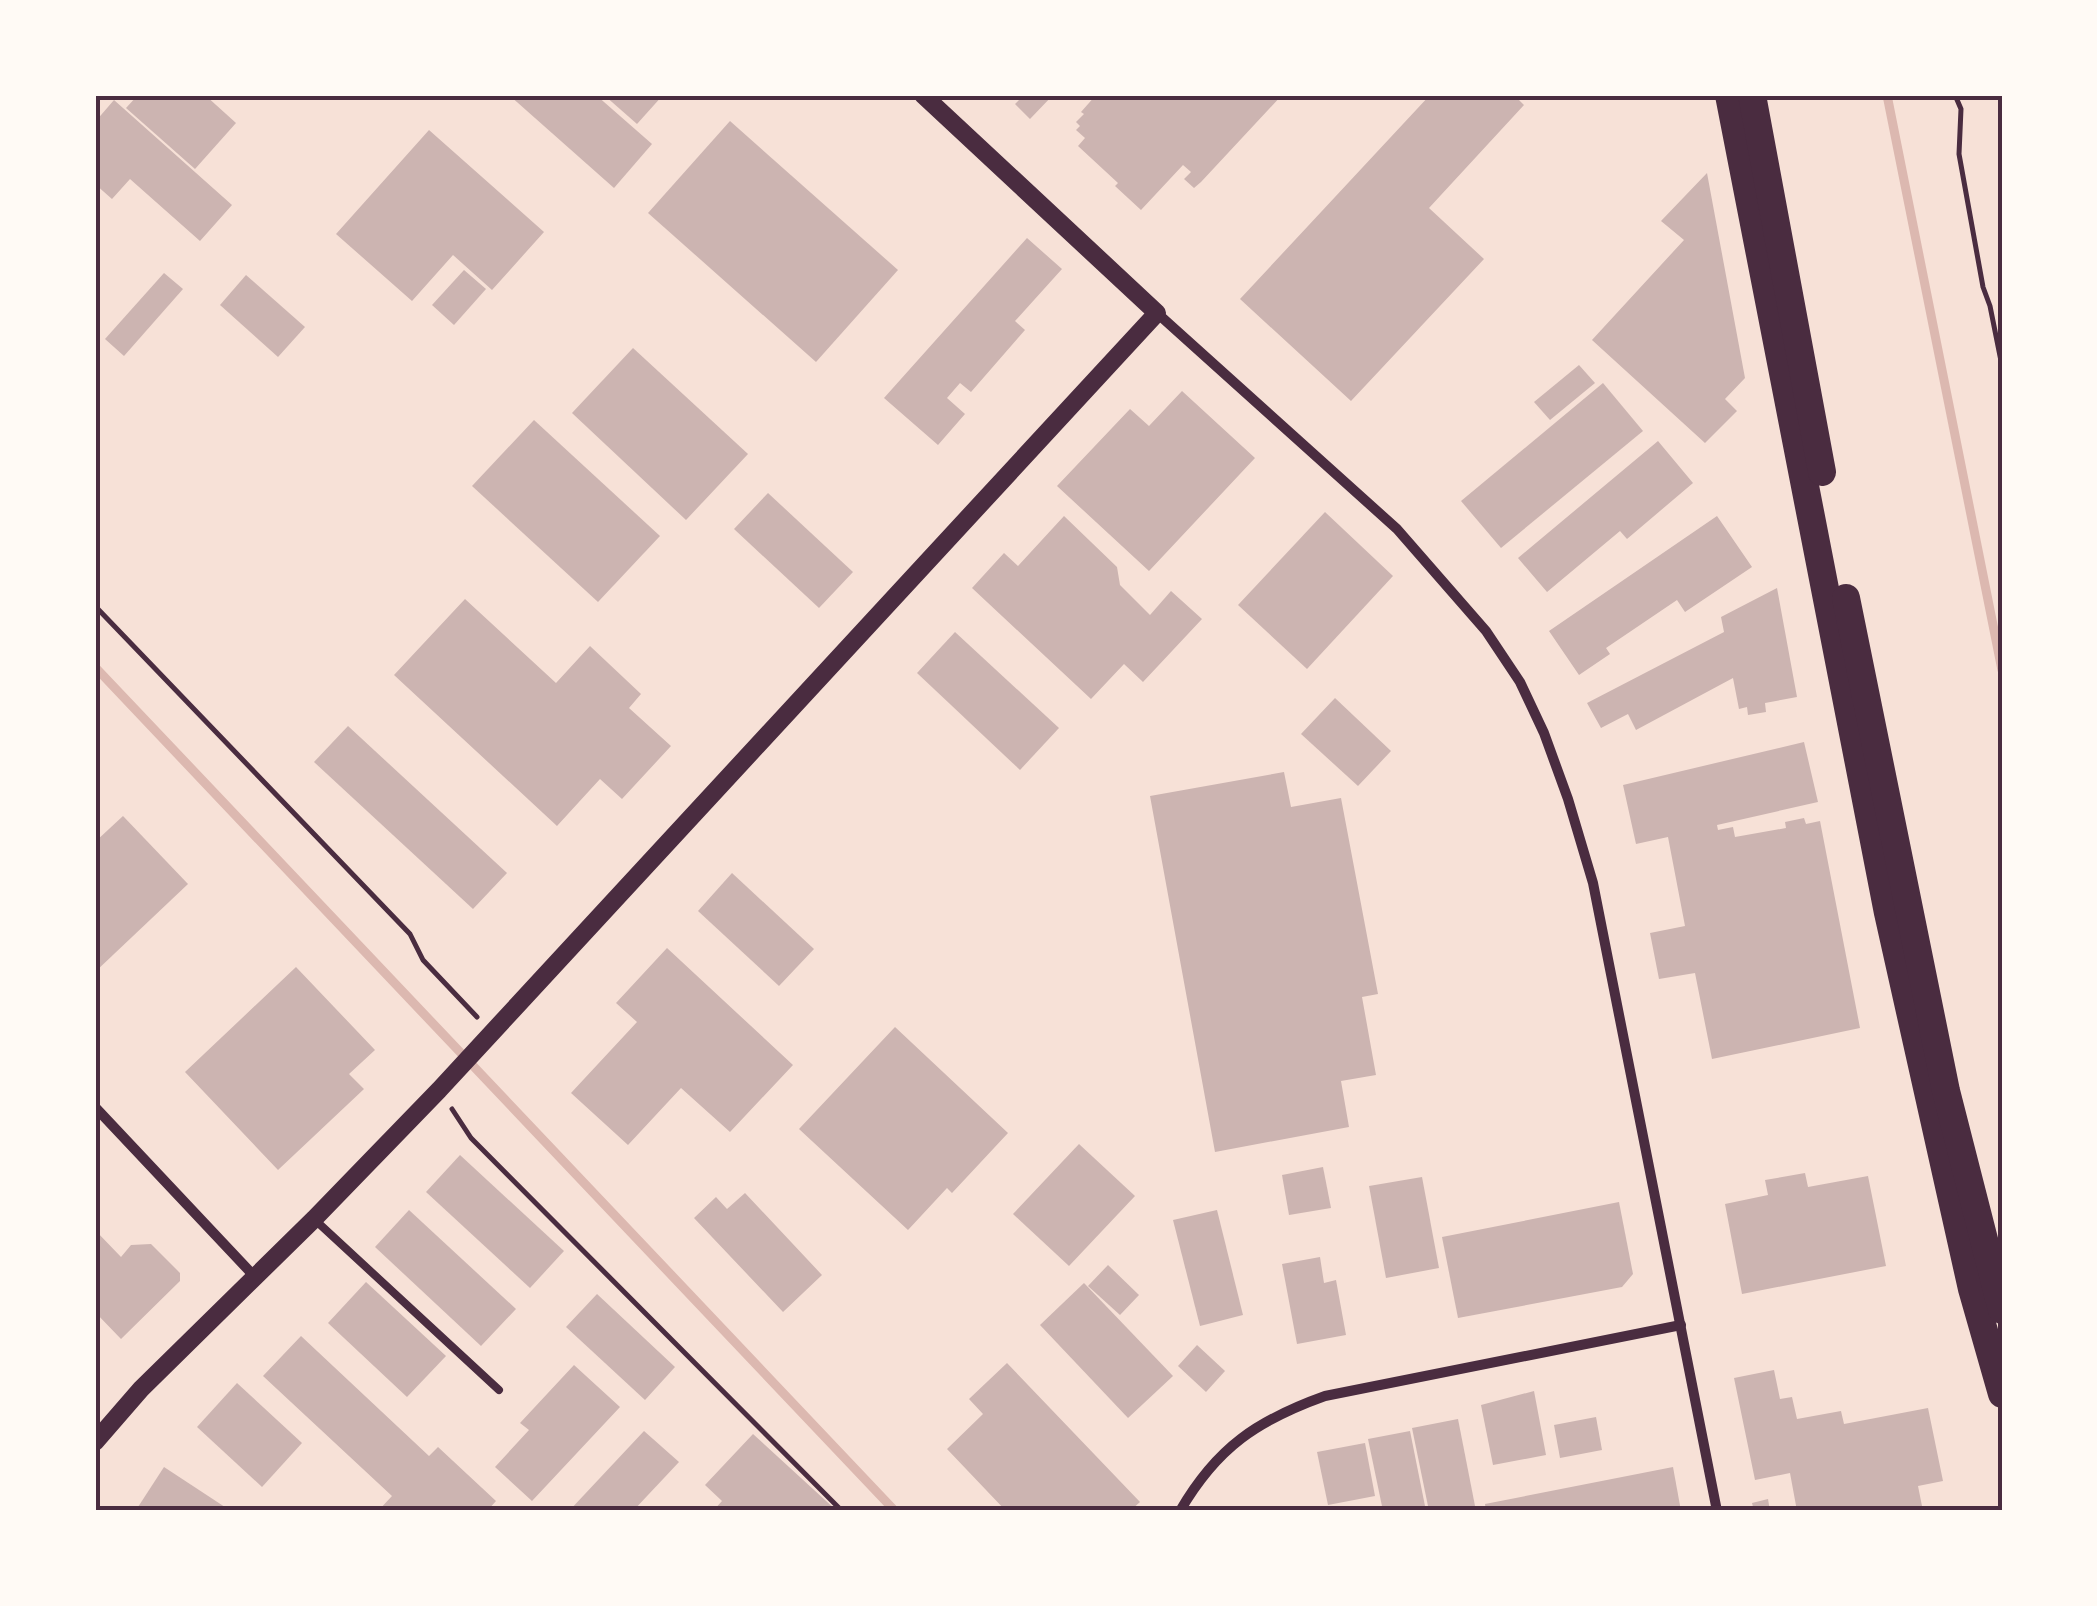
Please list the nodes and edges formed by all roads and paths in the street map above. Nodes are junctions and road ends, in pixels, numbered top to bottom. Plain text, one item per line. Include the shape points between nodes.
1 (923, 95) edge
2 (1729, 95) edge
3 (1752, 95) edge
4 (1955, 95) edge
5 (1157, 313) junction
6 (2002, 366) edge
7 (95, 606) edge
8 (491, 1032) junction
9 (443, 1084) junction
10 (95, 1107) edge
11 (314, 1220) junction
12 (255, 1277) junction
13 (2002, 1310) edge
14 (1681, 1324) junction
15 (499, 1390) dead end
16 (2002, 1394) edge
17 (95, 1442) edge
18 (842, 1511) edge
19 (1180, 1511) edge
20 (1717, 1511) edge

1 - 5 street
2 - 16 highway via 1888,913
3 - 13 highway via 1946,1091
4 - 6 path via 1982,287
5 - 8 street
5 - 14 street via 1397,528 1486,631 1520,682 1594,883
7 - 8 path via 410,934 423,960
8 - 9 street
9 - 11 street
9 - 18 path via 471,1138
10 - 12 street
11 - 12 street
11 - 15 lane
12 - 17 street
14 - 19 street via 1325,1396 1283,1411 1239,1437 1212,1463
14 - 20 street

